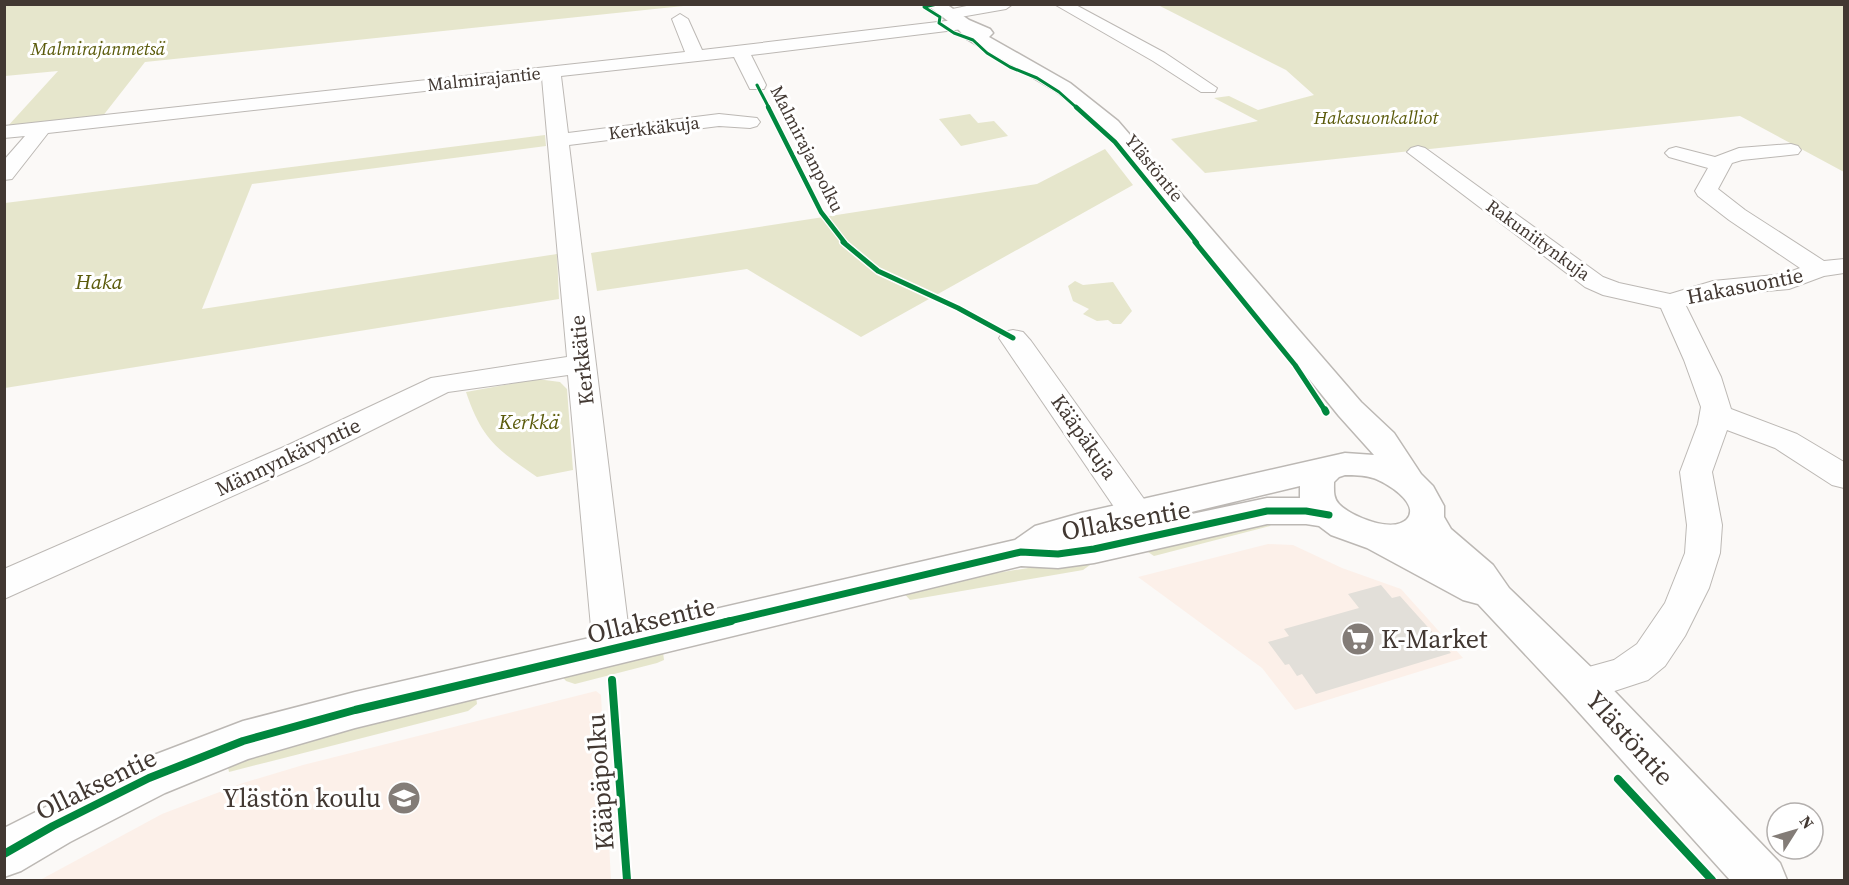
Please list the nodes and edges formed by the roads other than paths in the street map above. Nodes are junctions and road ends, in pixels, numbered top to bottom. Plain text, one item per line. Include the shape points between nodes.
1 (1006, 4) edge
2 (1061, 4) edge
3 (949, 14) edge
4 (680, 19) dead end
5 (740, 51) junction
6 (696, 56) junction
7 (552, 72) junction
8 (757, 85) dead end
9 (1208, 88) dead end
10 (750, 122) dead end
11 (42, 128) junction
12 (4, 132) edge
13 (559, 140) junction
14 (1791, 150) dead end
15 (1418, 152) dead end
16 (1676, 153) dead end
17 (1720, 165) junction
18 (4, 174) edge
19 (1832, 268) edge
20 (1671, 302) junction
21 (1013, 338) dead end
22 (582, 364) junction
23 (1350, 410) junction
24 (1717, 415) junction
25 (1335, 467) junction
26 (1845, 477) edge
27 (1409, 483) junction
28 (1329, 515) junction
29 (1426, 518) junction
30 (1144, 525) junction
31 (1378, 537) junction
32 (4, 585) edge
33 (1495, 599) junction
34 (612, 649) junction
35 (1581, 685) junction
36 (4, 854) edge
37 (1762, 880) edge

1 - 3 street, Malmirajantie
2 - 9 street
3 - 5 street, Malmirajantie
3 - 23 main road, Ylästöntie via 973,35 1089,106 1126,142
4 - 6 street
5 - 6 street, Malmirajantie
5 - 8 street, Malmirajanpolku
6 - 7 street, Malmirajantie
7 - 11 street, Malmirajantie
7 - 13 street, Kerkkätie
10 - 13 street, Kerkkäkuja via 719,120
11 - 12 street, Malmirajantie
11 - 18 street
13 - 22 street, Kerkkätie
14 - 17 street via 1739,154 1724,159
15 - 20 street, Rakuniitynkuja via 1594,282
16 - 17 street
17 - 19 street via 1706,191 1710,196
19 - 20 street, Hakasuontie via 1789,281 1713,289
20 - 24 street, Hakasuontie via 1685,328
21 - 30 street, Kääpäkuja
22 - 32 street, Männynkävyntie via 441,384 297,454
22 - 34 street, Kerkkätie
23 - 25 main road via 1352,440
23 - 27 main road, Ylästöntie via 1382,441
24 - 26 street via 1786,441
24 - 35 street via 1702,449 1696,480 1705,518 1702,562 1662,644 1642,664
25 - 27 main road, Ylästöntie via 1374,466
25 - 28 main road via 1317,479 1315,487 1316,497
25 - 30 main road, Ollaksentie via 1259,483
27 - 29 main road, Ylästöntie via 1422,497
28 - 30 main road, Ollaksentie via 1267,511
28 - 31 main road, Ylästöntie via 1346,527
29 - 31 main road, Ylästöntie via 1413,533
29 - 33 main road, Ylästöntie via 1438,538 1480,576
30 - 34 main road, Ollaksentie via 1059,554 1021,552
31 - 33 main road, Ylästöntie
33 - 35 main road, Ylästöntie
34 - 36 main road, Ollaksentie via 243,741 149,778
35 - 37 main road, Ylästöntie

